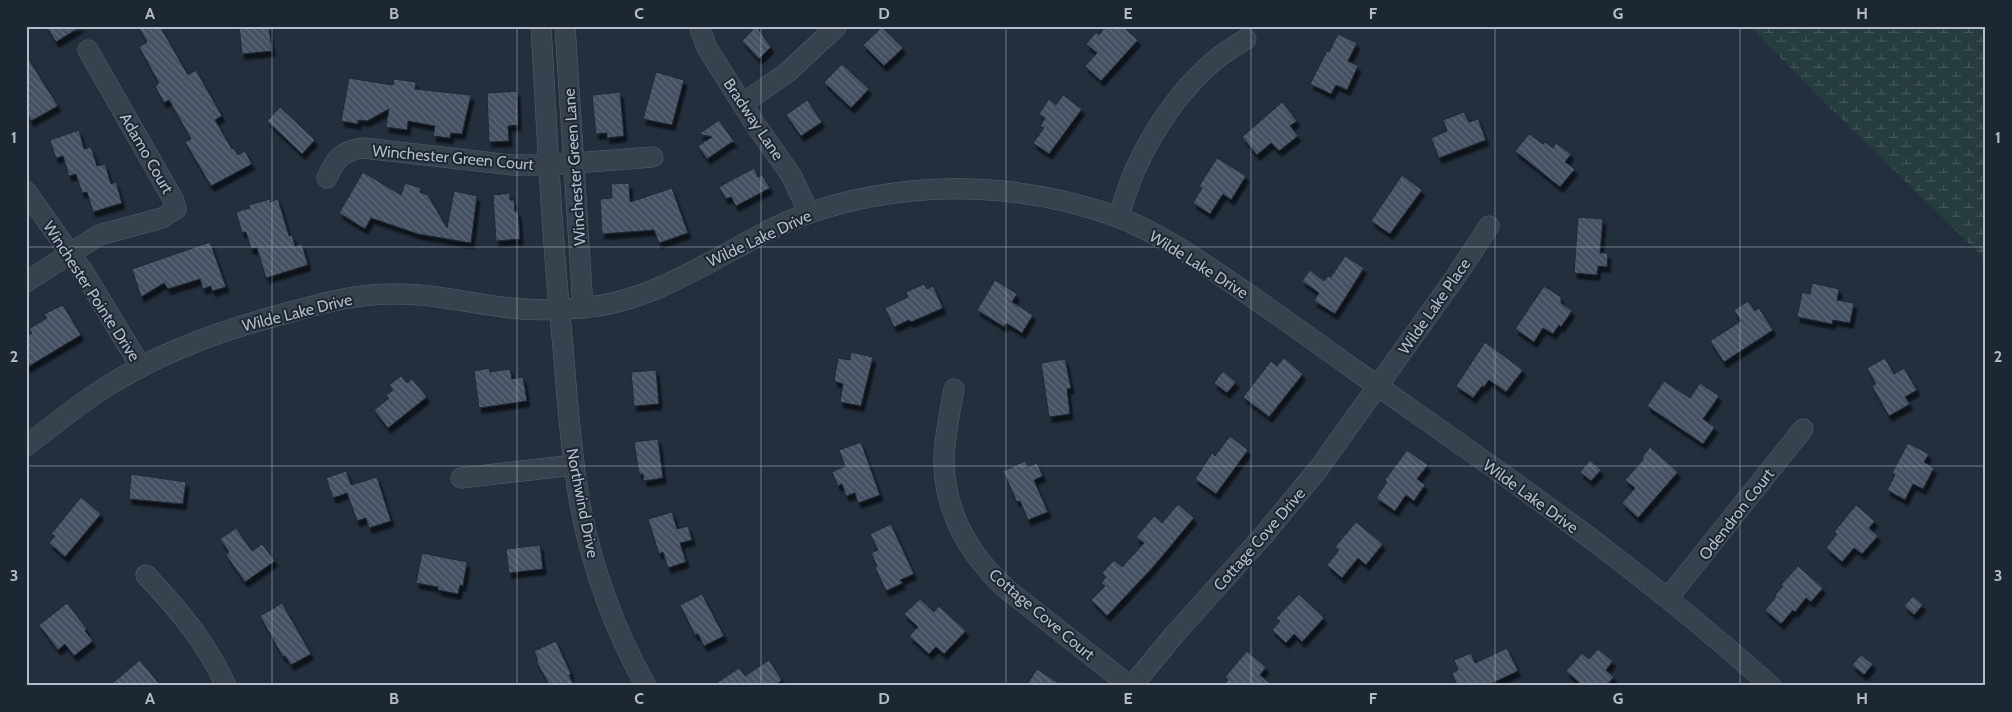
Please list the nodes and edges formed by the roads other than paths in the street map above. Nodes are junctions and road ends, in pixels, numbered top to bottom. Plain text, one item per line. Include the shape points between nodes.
1 (541, 26) edge
2 (564, 26) edge
3 (698, 26) edge
4 (837, 26) edge
5 (1246, 39) dead end
6 (88, 50) dead end
7 (742, 104) junction
8 (653, 157) dead end
9 (573, 163) junction
10 (549, 165) junction
11 (327, 178) dead end
12 (26, 191) edge
13 (809, 213) junction
14 (1118, 217) junction
15 (1489, 226) dead end
16 (70, 252) junction
17 (26, 282) edge
18 (583, 308) junction
19 (559, 311) junction
20 (141, 367) junction
21 (1378, 386) junction
22 (954, 389) dead end
23 (1803, 429) dead end
24 (26, 446) edge
25 (574, 465) junction
26 (461, 478) dead end
27 (146, 575) dead end
28 (1668, 598) junction
29 (226, 686) edge
30 (646, 686) edge
31 (1131, 686) edge
32 (1771, 686) edge

1 - 10 street, Winchester Green Lane
2 - 9 street, Winchester Green Lane
3 - 7 street, Bradway Lane via 707,48
4 - 7 street via 788,72
5 - 14 street via 1219,57 1174,104 1134,171
6 - 16 street, Adamo Court via 176,209 162,218 99,235
7 - 13 street, Bradway Lane via 791,175
8 - 9 street, Winchester Green Court
9 - 10 street, Winchester Green Court
9 - 18 street, Winchester Green Lane
10 - 11 street, Winchester Green Court via 512,165 363,148 349,150 339,158
10 - 19 street, Winchester Green Lane
12 - 16 street, Winchester Pointe Drive
13 - 14 street, Wilde Lake Drive via 890,194 958,188 1046,198
13 - 18 street, Wilde Lake Drive via 666,284 608,305
14 - 21 street, Wilde Lake Drive via 1186,252
15 - 21 street, Wilde Lake Place
16 - 17 street
16 - 20 street, Winchester Pointe Drive
18 - 19 street, Wilde Lake Drive
19 - 20 street, Wilde Lake Drive via 514,309 395,294 342,298 234,327 190,343
19 - 25 street, Northwind Drive
20 - 24 street, Wilde Lake Drive via 65,415
21 - 28 street, Wilde Lake Drive
21 - 31 street, Cottage Cove Drive via 1320,468
22 - 31 street, Cottage Cove Court via 944,470 956,522 966,543 1009,591
23 - 28 street, Odendron Court
25 - 26 street
25 - 30 street, Northwind Drive via 598,575 618,629
27 - 29 street via 181,612 216,663
28 - 32 street, Wilde Lake Drive

